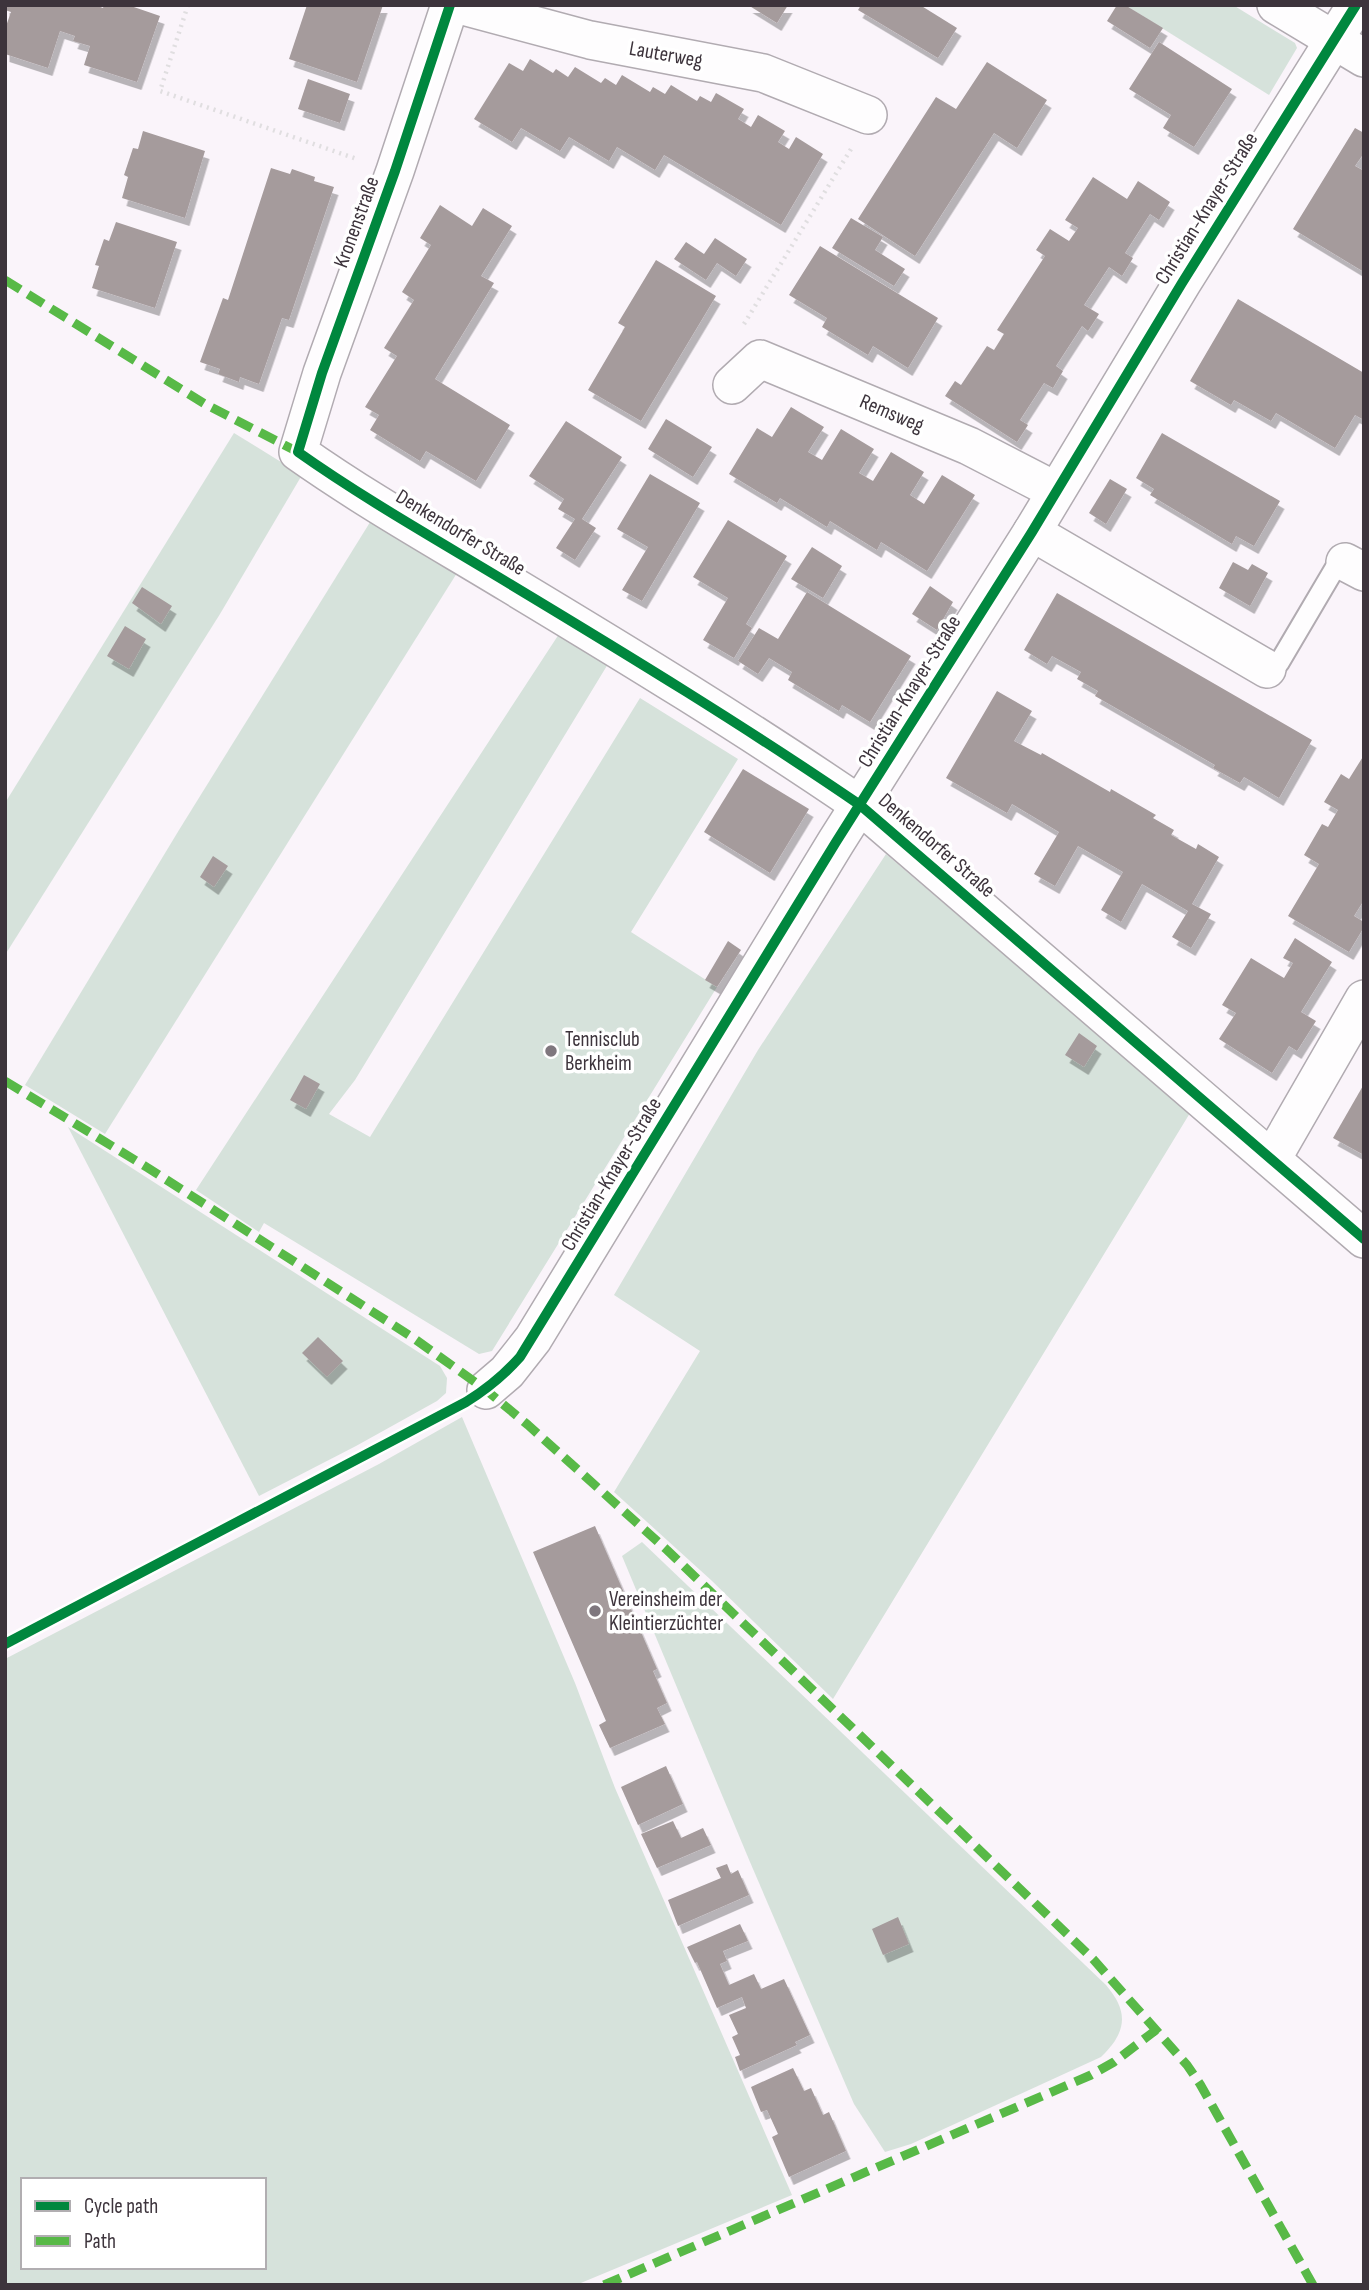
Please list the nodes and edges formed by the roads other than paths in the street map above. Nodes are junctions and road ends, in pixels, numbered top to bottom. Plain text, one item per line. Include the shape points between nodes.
1 (450, 5) edge
2 (459, 5) edge
3 (1276, 5) edge
4 (1356, 5) edge
5 (1349, 49) edge
6 (868, 115) road end
7 (732, 385) dead end
8 (298, 452) joint
9 (1056, 491) junction
10 (1032, 532) junction
11 (1354, 567) edge
12 (1267, 669) joint
13 (860, 805) junction
14 (1364, 999) edge
15 (1272, 1159) junction
16 (1364, 1239) edge
17 (486, 1390) dead end

1 - 8 street, Kronenstraße
2 - 6 street, Lauterweg via 590,40 763,72
3 - 5 street
4 - 5 street, Christian-Knayer-Straße
5 - 9 street, Christian-Knayer-Straße via 1182,283
7 - 9 street, Remsweg via 760,359 968,446
8 - 13 street, Denkendorfer Straße
9 - 10 street, Christian-Knayer-Straße
10 - 12 street
10 - 13 street, Christian-Knayer-Straße
11 - 12 lane via 1335,568 1279,663
13 - 15 street, Denkendorfer Straße
13 - 17 street, Christian-Knayer-Straße via 533,1339
14 - 15 street
15 - 16 street, Denkendorfer Straße

